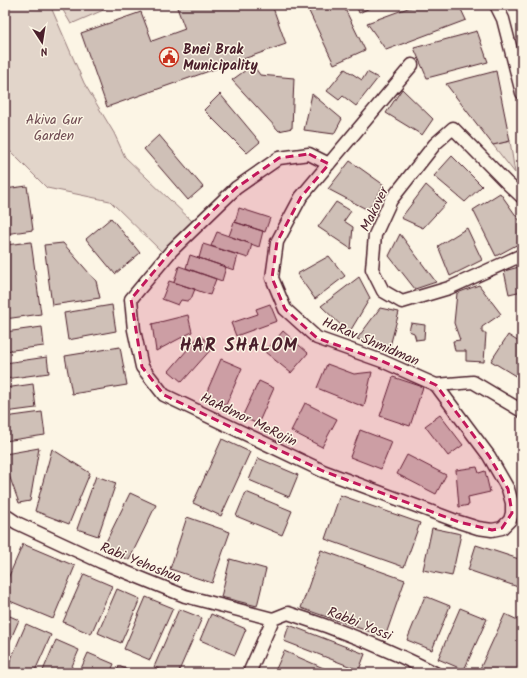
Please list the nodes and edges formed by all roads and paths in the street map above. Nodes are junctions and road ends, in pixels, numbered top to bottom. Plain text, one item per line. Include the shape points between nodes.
1 (496, 5) edge
2 (412, 65) dead end
3 (522, 94) edge
4 (329, 164) junction
5 (522, 197) edge
6 (522, 255) edge
7 (436, 385) junction
8 (522, 411) edge
9 (5, 515) edge
10 (273, 619) junction
11 (249, 673) edge
12 (435, 673) edge

1 - 3 street via 503,19
2 - 4 street, HaRav Shmidman
4 - 7 street, HaRav Shmidman via 301,197 277,242 272,278 285,310 317,338 382,361
4 - 7 street, HaAdmor MeRojin via 309,154 279,158 236,188 172,250 131,299 142,367 164,395 323,471 478,528 502,528 510,520 512,513 508,489 489,456
5 - 6 street, Makover via 453,128 435,144 391,200 375,235 372,269 383,291 402,302 449,288
7 - 8 street, HaRav Shmidman via 473,382
9 - 10 street, Rabi Yehoshua via 100,562 186,596
10 - 11 street
10 - 12 street, Rabbi Yossi via 288,612 400,655

